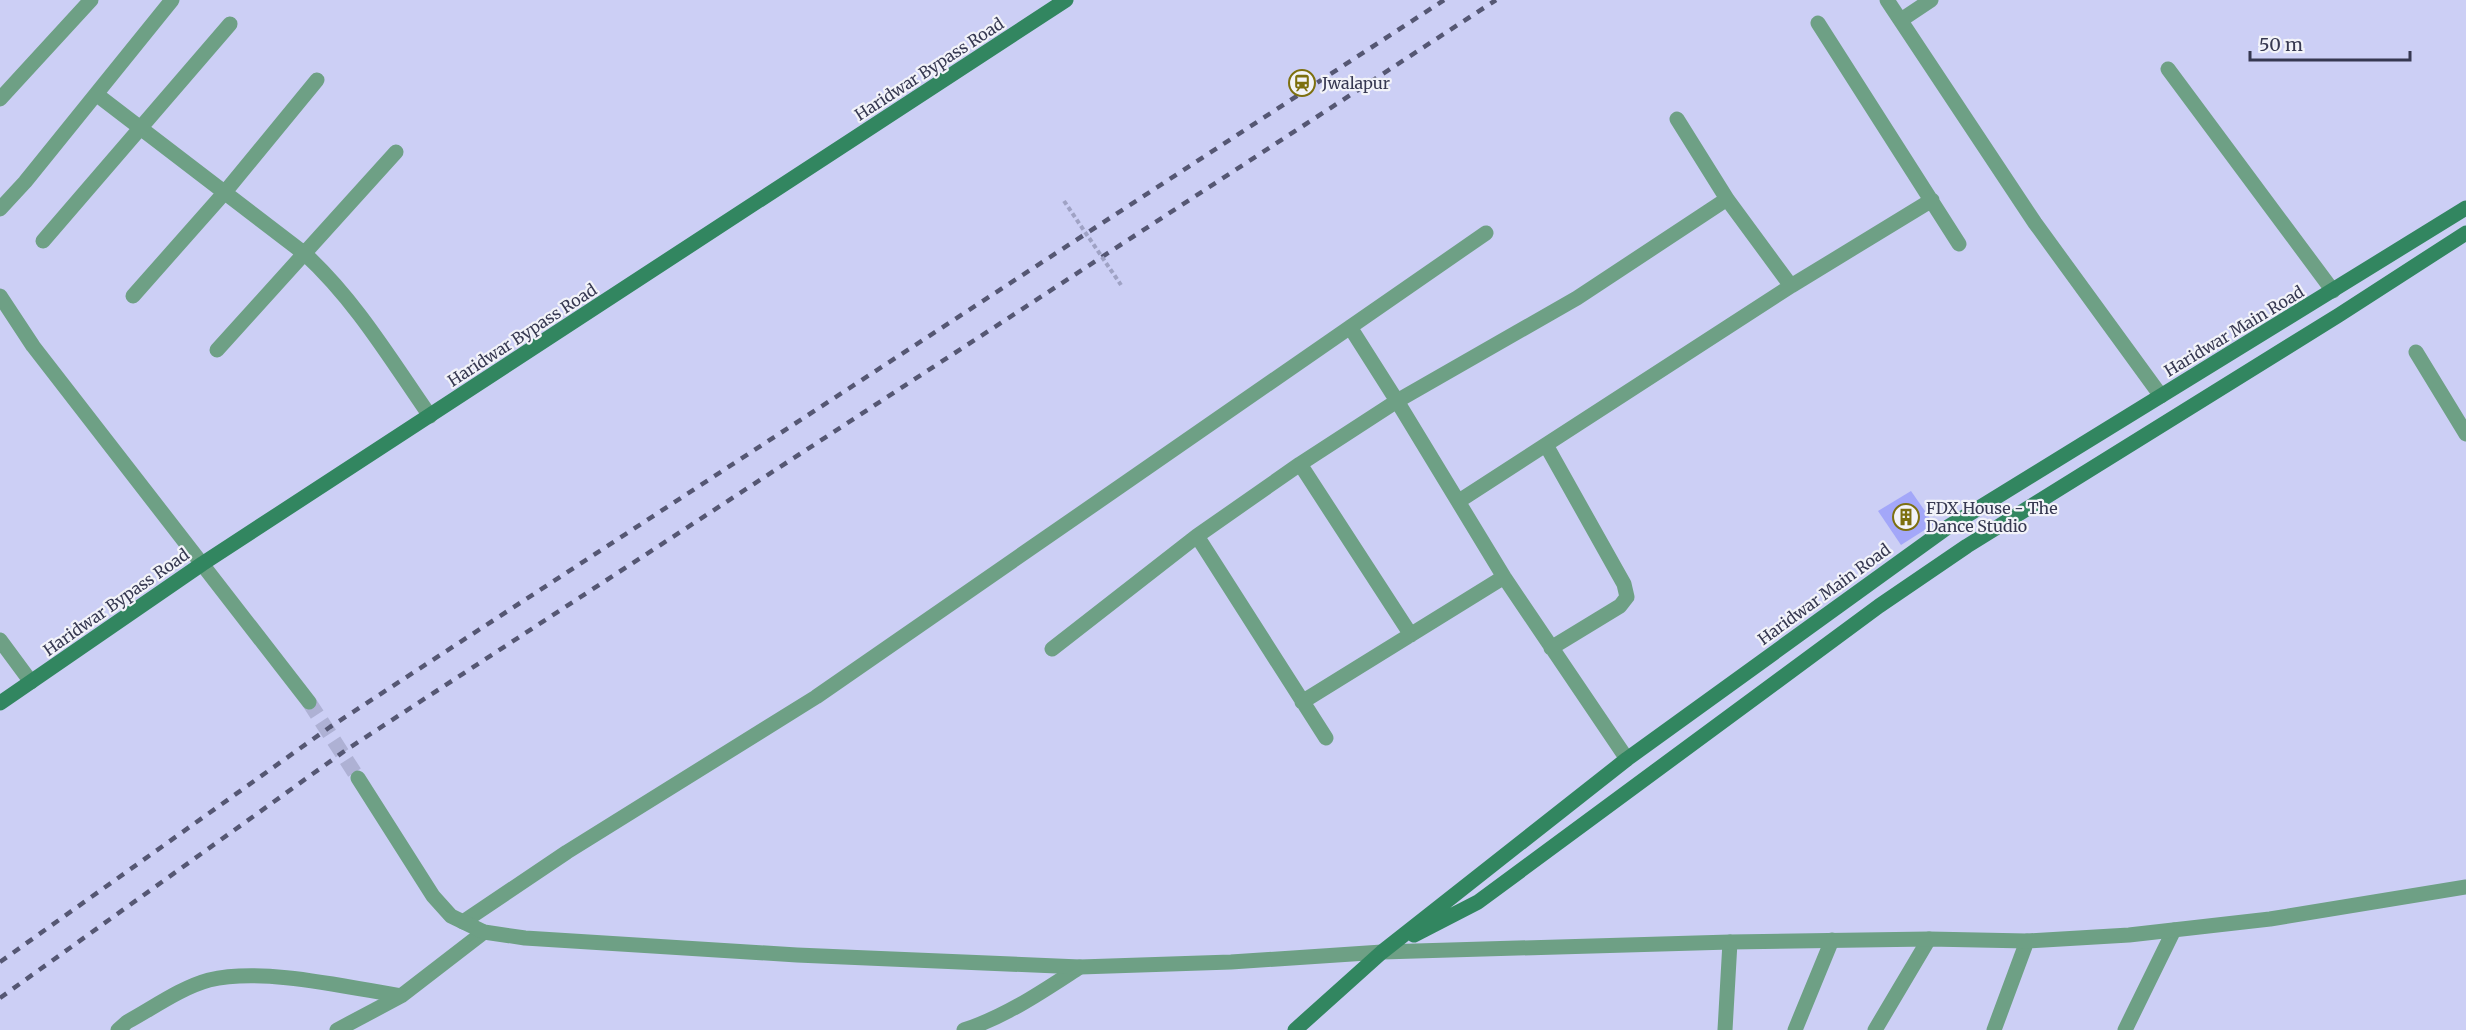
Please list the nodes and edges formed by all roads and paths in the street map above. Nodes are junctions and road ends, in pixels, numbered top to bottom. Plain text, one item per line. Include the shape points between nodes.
1 (92, 0) edge
2 (172, 0) edge
3 (1066, 0) edge
4 (1887, 0) edge
5 (1931, 0) edge
6 (1901, 20) junction
7 (1818, 23) dead end
8 (230, 24) dead end
9 (2168, 69) dead end
10 (317, 80) dead end
11 (96, 94) junction
12 (0, 99) edge
13 (1677, 119) dead end
14 (139, 127) junction
15 (396, 152) dead end
16 (225, 192) junction
17 (1727, 198) junction
18 (1932, 200) junction
19 (1064, 201) dead end
20 (0, 208) edge
21 (2466, 208) edge
22 (1486, 233) dead end
23 (2466, 233) edge
24 (43, 241) dead end
25 (1959, 244) dead end
26 (305, 254) junction
27 (1121, 285) dead end
28 (1791, 286) junction
29 (2332, 291) junction
30 (0, 296) edge
31 (133, 296) dead end
32 (1350, 327) junction
33 (217, 350) dead end
34 (2416, 352) dead end
35 (2160, 396) junction
36 (1397, 401) junction
37 (430, 416) junction
38 (2466, 434) edge
39 (1546, 445) junction
40 (1300, 464) junction
41 (1459, 501) junction
42 (1197, 536) junction
43 (202, 564) junction
44 (1504, 577) junction
45 (1411, 635) junction
46 (0, 640) edge
47 (1551, 648) junction
48 (1052, 649) dead end
49 (31, 682) junction
50 (309, 702) tunnel mouth
51 (1302, 702) junction
52 (0, 703) edge
53 (1326, 738) dead end
54 (1628, 759) junction
55 (358, 778) tunnel mouth
56 (2466, 887) edge
57 (463, 922) junction
58 (2174, 930) junction
59 (484, 932) junction
60 (1832, 939) junction
61 (1929, 939) junction
62 (2027, 941) junction
63 (1730, 942) junction
64 (1382, 952) junction
65 (1080, 967) junction
66 (401, 996) junction
67 (118, 1030) edge
68 (337, 1030) edge
69 (964, 1030) edge
70 (1295, 1030) edge
71 (1725, 1030) edge
72 (1795, 1030) edge
73 (1875, 1030) edge
74 (1994, 1030) edge
75 (2125, 1030) edge

1 - 12 street
2 - 11 street
3 - 37 main road, Haridwar Bypass Road
4 - 6 street
5 - 6 street
6 - 35 street via 2035,223
7 - 18 street
8 - 14 street
9 - 29 street
10 - 16 street
11 - 14 street
11 - 20 street
13 - 17 street
14 - 16 street
14 - 24 street
15 - 26 street
16 - 26 street
16 - 31 street
17 - 28 street
17 - 36 street via 1577,298
18 - 25 street
18 - 28 street
19 - 27 path, bridge
21 - 29 main road, Haridwar Main Road
22 - 32 street
23 - 64 main road, Haridwar Main Road via 1967,546 1879,606 1478,902
26 - 33 street
26 - 37 street via 352,304
28 - 39 street
29 - 35 main road, Haridwar Main Road
30 - 43 street via 33,346
32 - 36 street
32 - 57 street via 816,697 567,852
34 - 38 street
35 - 54 main road, Haridwar Main Road via 1948,527
36 - 40 street
36 - 41 street
37 - 43 main road, Haridwar Bypass Road
39 - 41 street
39 - 47 street via 1624,584 1627,597 1620,606
40 - 42 street
40 - 45 street
41 - 44 street
42 - 48 street
42 - 51 street
43 - 49 main road, Haridwar Bypass Road
43 - 50 street
44 - 45 street
44 - 47 street
45 - 51 street
46 - 49 street
47 - 54 street
49 - 52 main road, Haridwar Bypass Road
51 - 53 street
54 - 64 main road, Haridwar Main Road
55 - 57 street via 433,896 451,916
56 - 58 street via 2270,919
57 - 59 street
58 - 62 street
58 - 75 street
59 - 65 street via 785,954
59 - 66 street
60 - 61 street
60 - 63 street
60 - 72 street
61 - 62 street
61 - 73 street
62 - 74 street
63 - 64 street
63 - 71 street
64 - 65 street
64 - 70 main road, Haridwar Main Road
65 - 69 street via 1021,1005
66 - 67 street via 292,979 228,977 192,987
66 - 68 street

